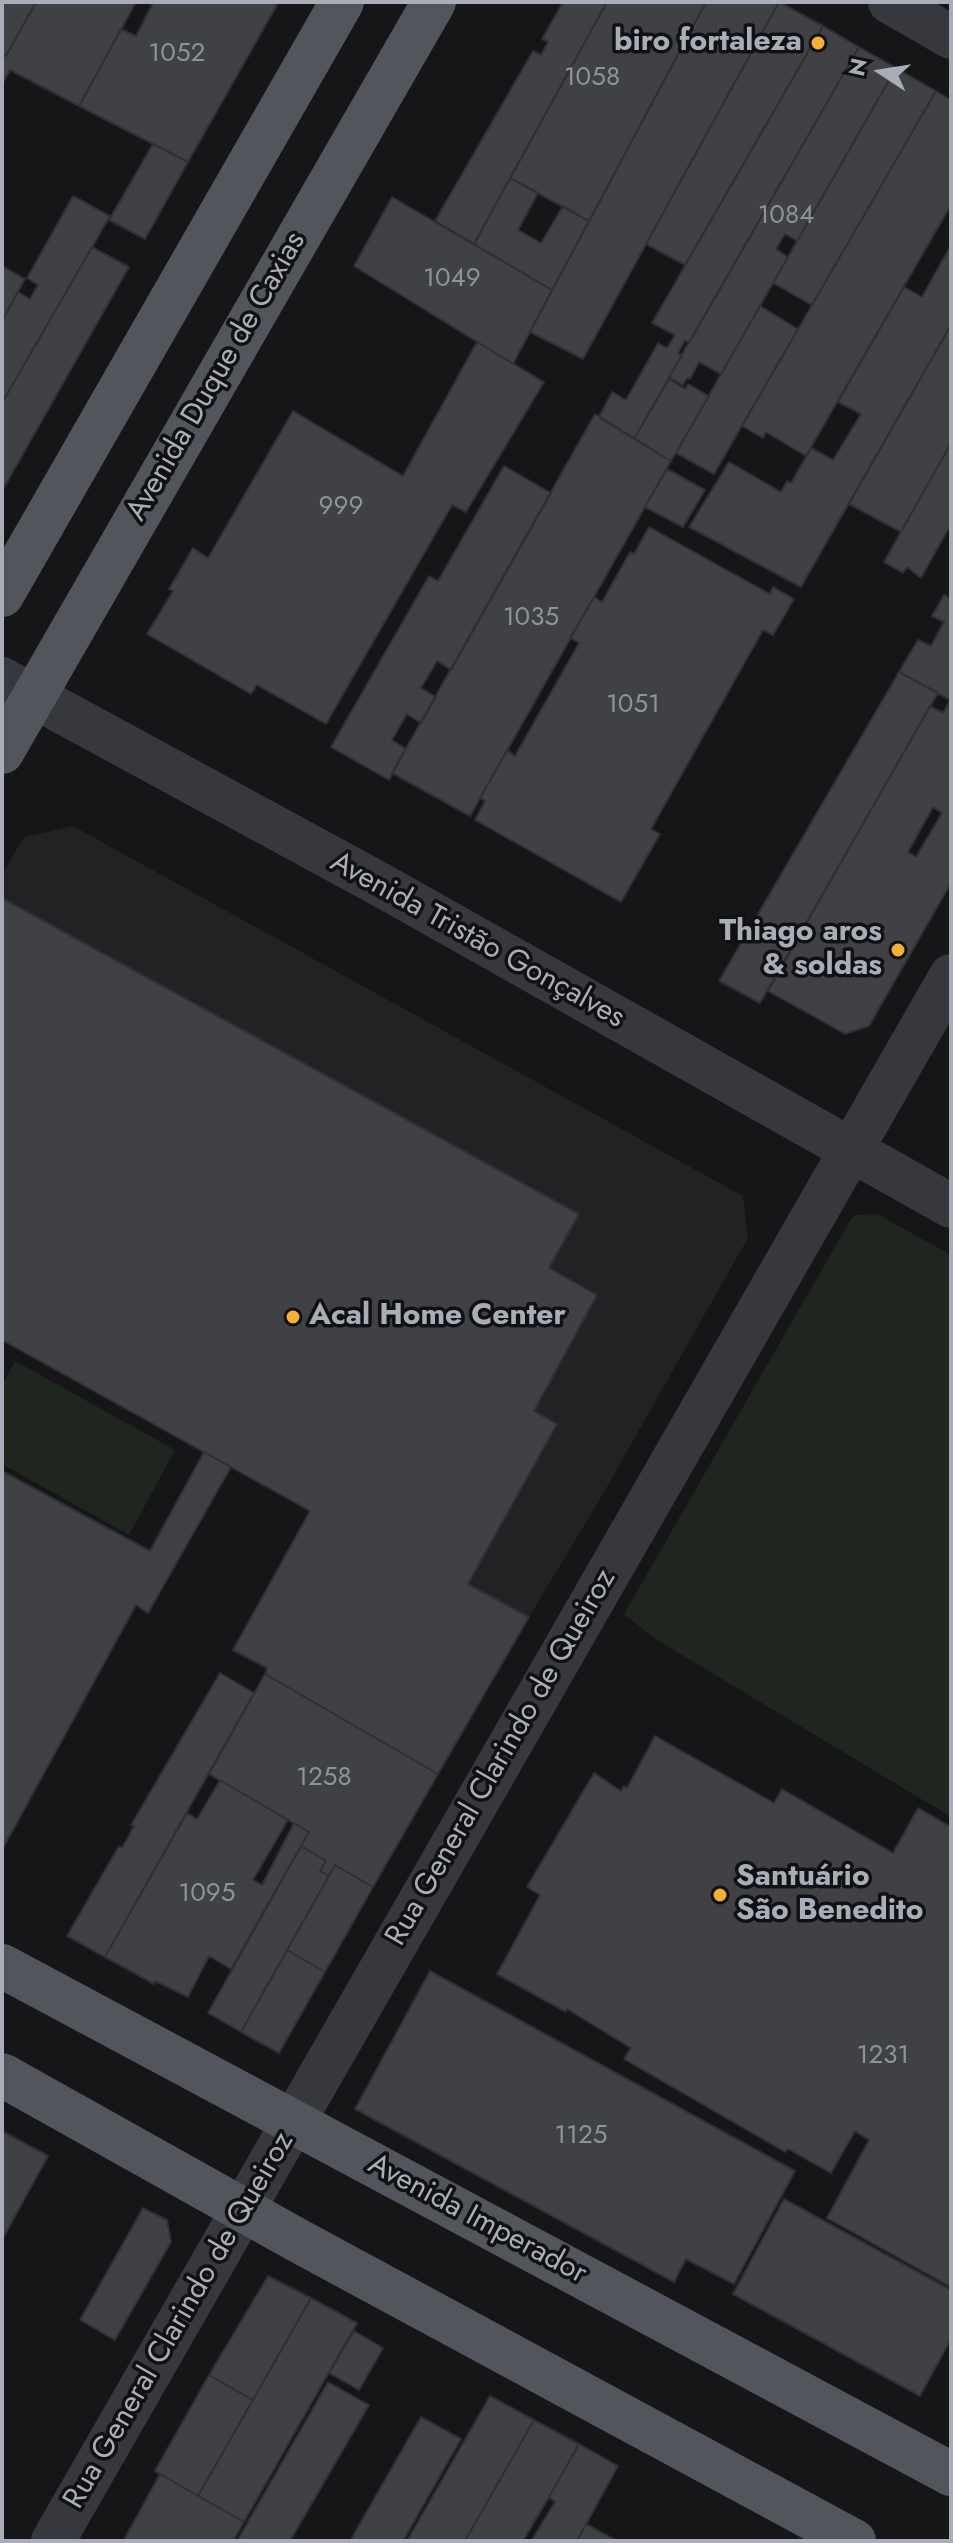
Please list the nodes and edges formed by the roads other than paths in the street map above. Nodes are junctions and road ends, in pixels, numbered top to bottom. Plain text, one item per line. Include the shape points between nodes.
1 (342, 2) edge
2 (434, 2) edge
3 (890, 2) edge
4 (951, 37) edge
5 (2, 595) edge
6 (18, 687) edge
7 (2, 752) edge
8 (951, 976) edge
9 (850, 1151) junction
10 (951, 1206) edge
11 (2, 1966) edge
12 (2, 2075) edge
13 (295, 2122) junction
14 (244, 2211) junction
15 (951, 2474) edge
16 (53, 2541) edge
17 (854, 2541) edge

1 - 5 main road
2 - 6 main road, Avenida Duque de Caxias
3 - 4 street
6 - 7 main road, Avenida Duque de Caxias
6 - 9 street, Avenida Tristão Gonçalves
8 - 9 street, Rua General Clarindo de Queiroz
9 - 10 street, Avenida Tristão Gonçalves
9 - 13 street, Rua General Clarindo de Queiroz
11 - 13 main road, Avenida Imperador
12 - 14 main road
13 - 14 street, Rua General Clarindo de Queiroz
13 - 15 main road, Avenida Imperador
14 - 16 street, Rua General Clarindo de Queiroz
14 - 17 main road

